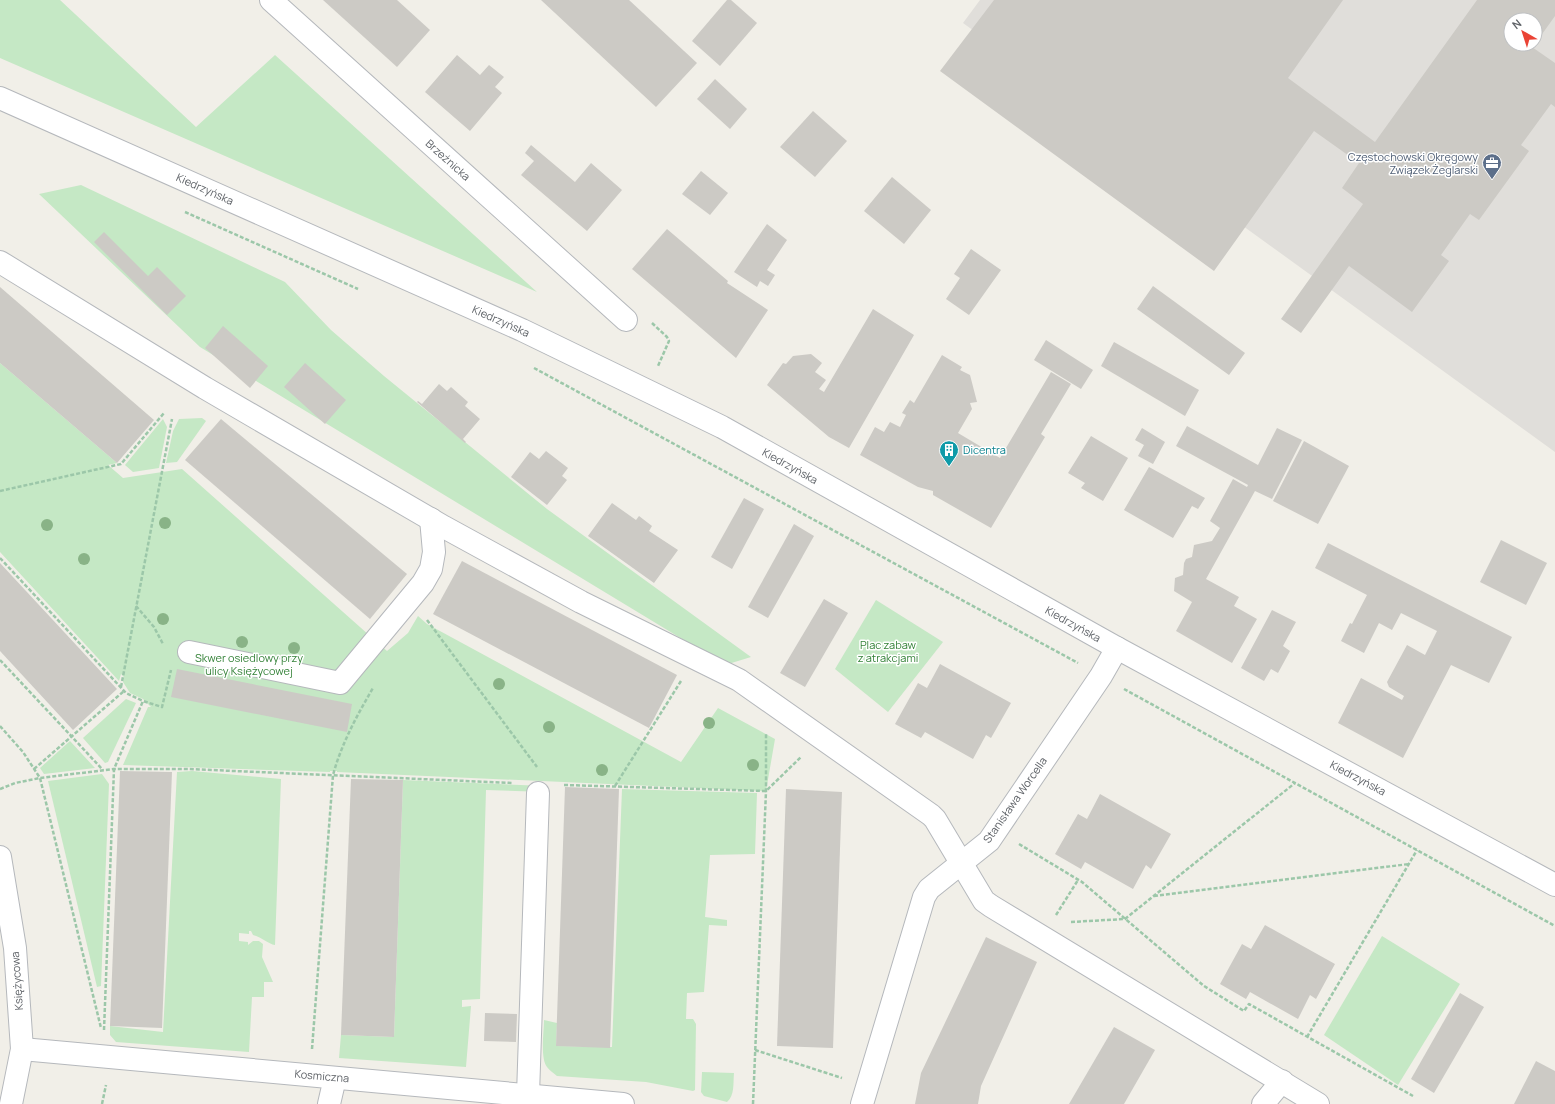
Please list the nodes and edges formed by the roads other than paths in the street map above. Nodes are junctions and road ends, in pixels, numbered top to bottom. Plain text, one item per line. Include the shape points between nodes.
1 (270, 0) edge
2 (0, 98) edge
3 (0, 262) edge
4 (622, 316) road end
5 (431, 519) junction
6 (1117, 648) junction
7 (181, 657) road end
8 (533, 783) road end
9 (0, 857) edge
10 (961, 863) junction
11 (1555, 885) edge
12 (22, 1049) junction
13 (335, 1078) junction
14 (1282, 1081) junction
15 (528, 1095) junction
16 (577, 1102) edge
17 (11, 1104) edge
18 (329, 1104) edge
19 (623, 1104) edge
20 (862, 1104) edge
21 (1263, 1104) edge
22 (1318, 1104) edge

1 - 4 street, Brzeźnicka
2 - 6 street, Kiedrzyńska via 522,330 722,427
3 - 5 street via 205,388
5 - 7 street via 434,552 431,569 340,683
5 - 10 street via 582,602 739,680 931,815
6 - 10 street, Stanisława Worcella via 1101,676 989,841
6 - 11 street, Kiedrzyńska
8 - 15 street
9 - 12 street, Księżycowa via 15,948
10 - 14 street via 984,901 990,906
10 - 20 street, Stanisława Worcella via 929,889 924,897
12 - 13 street, Kosmiczna
12 - 17 street, Księżycowa
13 - 15 street, Kosmiczna
13 - 18 street
14 - 21 street
14 - 22 street
15 - 16 street, Kosmiczna
16 - 19 street, Kosmiczna

